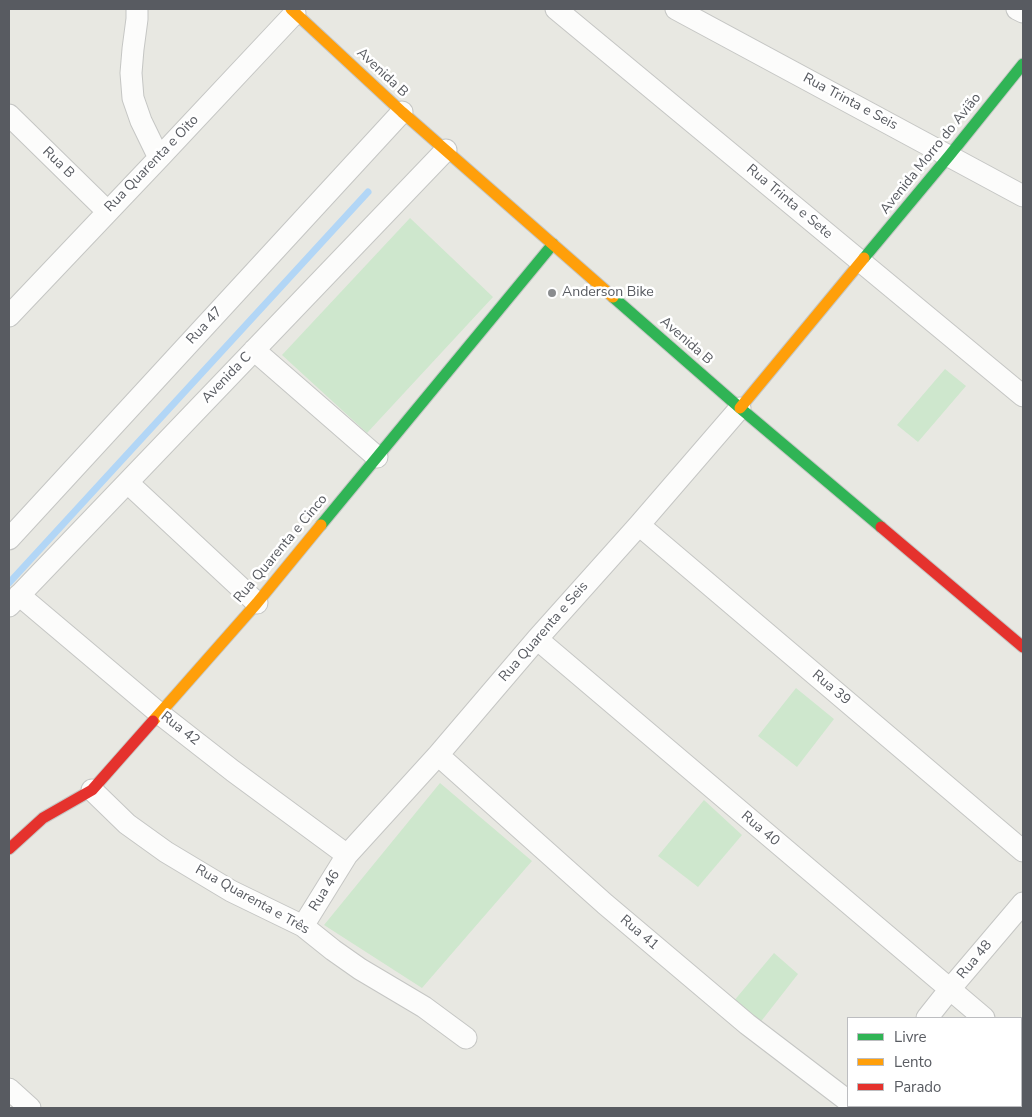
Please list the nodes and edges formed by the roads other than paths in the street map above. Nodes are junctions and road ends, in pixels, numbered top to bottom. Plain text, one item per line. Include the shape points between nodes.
1 (137, 9) edge
2 (556, 9) edge
3 (676, 9) edge
4 (1017, 9) edge
5 (293, 11) edge
6 (1023, 12) edge
7 (1023, 64) edge
8 (402, 112) junction
9 (9, 116) edge
10 (446, 150) junction
11 (949, 156) junction
12 (159, 158) junction
13 (1023, 196) edge
14 (107, 211) junction
15 (552, 244) junction
16 (861, 262) junction
17 (9, 316) edge
18 (254, 350) junction
19 (1023, 396) edge
20 (740, 408) junction
21 (377, 456) junction
22 (128, 483) junction
23 (638, 525) junction
24 (9, 540) edge
25 (14, 600) edge
26 (257, 603) junction
27 (536, 639) junction
28 (1023, 647) edge
29 (160, 714) junction
30 (438, 754) junction
31 (92, 790) junction
32 (9, 848) edge
33 (1023, 851) edge
34 (347, 855) junction
35 (1023, 903) edge
36 (303, 926) junction
37 (950, 989) junction
38 (928, 1017) edge
39 (983, 1017) edge
40 (466, 1038) dead end
41 (9, 1089) edge
42 (847, 1100) edge
43 (30, 1108) edge

1 - 12 street via 133,98
2 - 16 street, Rua Trinta e Sete
3 - 11 street, Rua Trinta e Seis
4 - 6 street
5 - 8 street, Avenida B
5 - 12 street, Rua Quarenta e Oito
7 - 11 street, Avenida Morro do Avião
8 - 10 street, Avenida B
8 - 24 street, Rua 47
9 - 14 street, Rua B
10 - 15 street, Avenida B
10 - 18 street, Avenida C
11 - 13 street, Rua Trinta e Seis
11 - 16 street, Avenida Morro do Avião
12 - 14 street, Rua Quarenta e Oito
14 - 17 street, Rua Quarenta e Oito
15 - 20 street, Avenida B
15 - 21 street, Rua Quarenta e Cinco
16 - 19 street, Rua Trinta e Sete
16 - 20 street, Avenida Morro do Avião
18 - 21 street
18 - 22 street, Avenida C
20 - 23 street, Rua Quarenta e Seis
20 - 28 street, Avenida B
21 - 26 street, Rua Quarenta e Cinco
22 - 25 street, Avenida C
22 - 26 street
23 - 27 street, Rua Quarenta e Seis
23 - 33 street, Rua 39
25 - 29 street, Rua 42
26 - 29 street, Rua Quarenta e Cinco
27 - 30 street, Rua Quarenta e Seis
27 - 37 street, Rua 40
29 - 31 street, Rua Quarenta e Cinco
29 - 34 street, Rua 42
30 - 34 street, Rua Quarenta e Seis
30 - 42 street, Rua 41 via 605,904 747,1024
31 - 32 street, Rua Quarenta e Cinco via 43,818
31 - 36 street, Rua Quarenta e Três via 127,824 166,852 231,891
34 - 36 street, Rua 46
35 - 37 street, Rua 48
36 - 40 street, Rua Quarenta e Três via 360,969 424,1006
37 - 38 street, Rua 48
37 - 39 street, Rua 40
41 - 43 street

